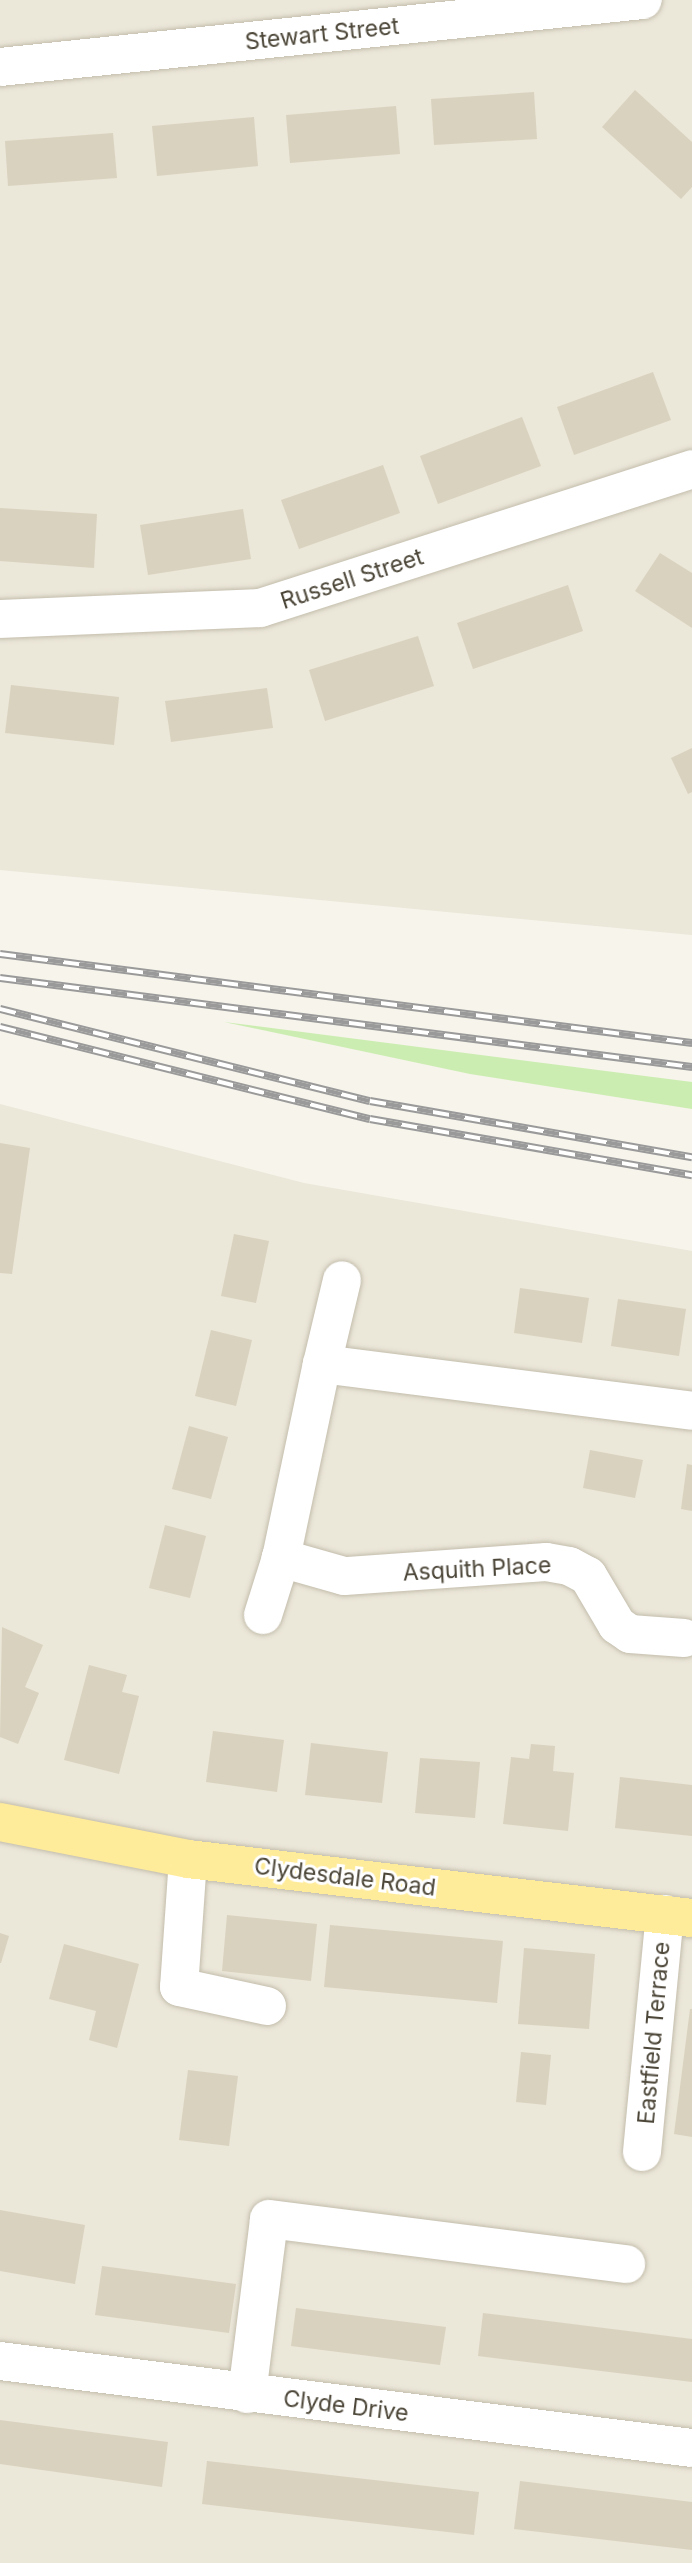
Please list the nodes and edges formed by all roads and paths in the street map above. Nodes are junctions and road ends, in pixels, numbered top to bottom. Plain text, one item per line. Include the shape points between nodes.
1 (643, 0) edge
2 (0, 67) edge
3 (692, 470) edge
4 (0, 619) edge
5 (342, 1280) dead end
6 (322, 1364) junction
7 (692, 1411) edge
8 (281, 1558) junction
9 (263, 1615) dead end
10 (684, 1638) dead end
11 (0, 1822) edge
12 (188, 1859) junction
13 (678, 1916) edge
14 (267, 2006) dead end
15 (642, 2152) dead end
16 (626, 2264) dead end
17 (0, 2361) edge
18 (247, 2394) junction
19 (692, 2448) edge

1 - 2 street, Stewart Street
3 - 4 street, Russell Street via 260,608
5 - 6 street
6 - 7 street
6 - 8 street
8 - 9 street
8 - 10 street, Asquith Place via 344,1576 546,1562 569,1566 588,1576 617,1625 630,1634
11 - 12 main road, Clydesdale Road
12 - 13 main road, Clydesdale Road
12 - 14 street via 179,1987
13 - 15 street, Eastfield Terrace
16 - 18 street via 269,2219
17 - 18 street, Clyde Drive
18 - 19 street, Clyde Drive

